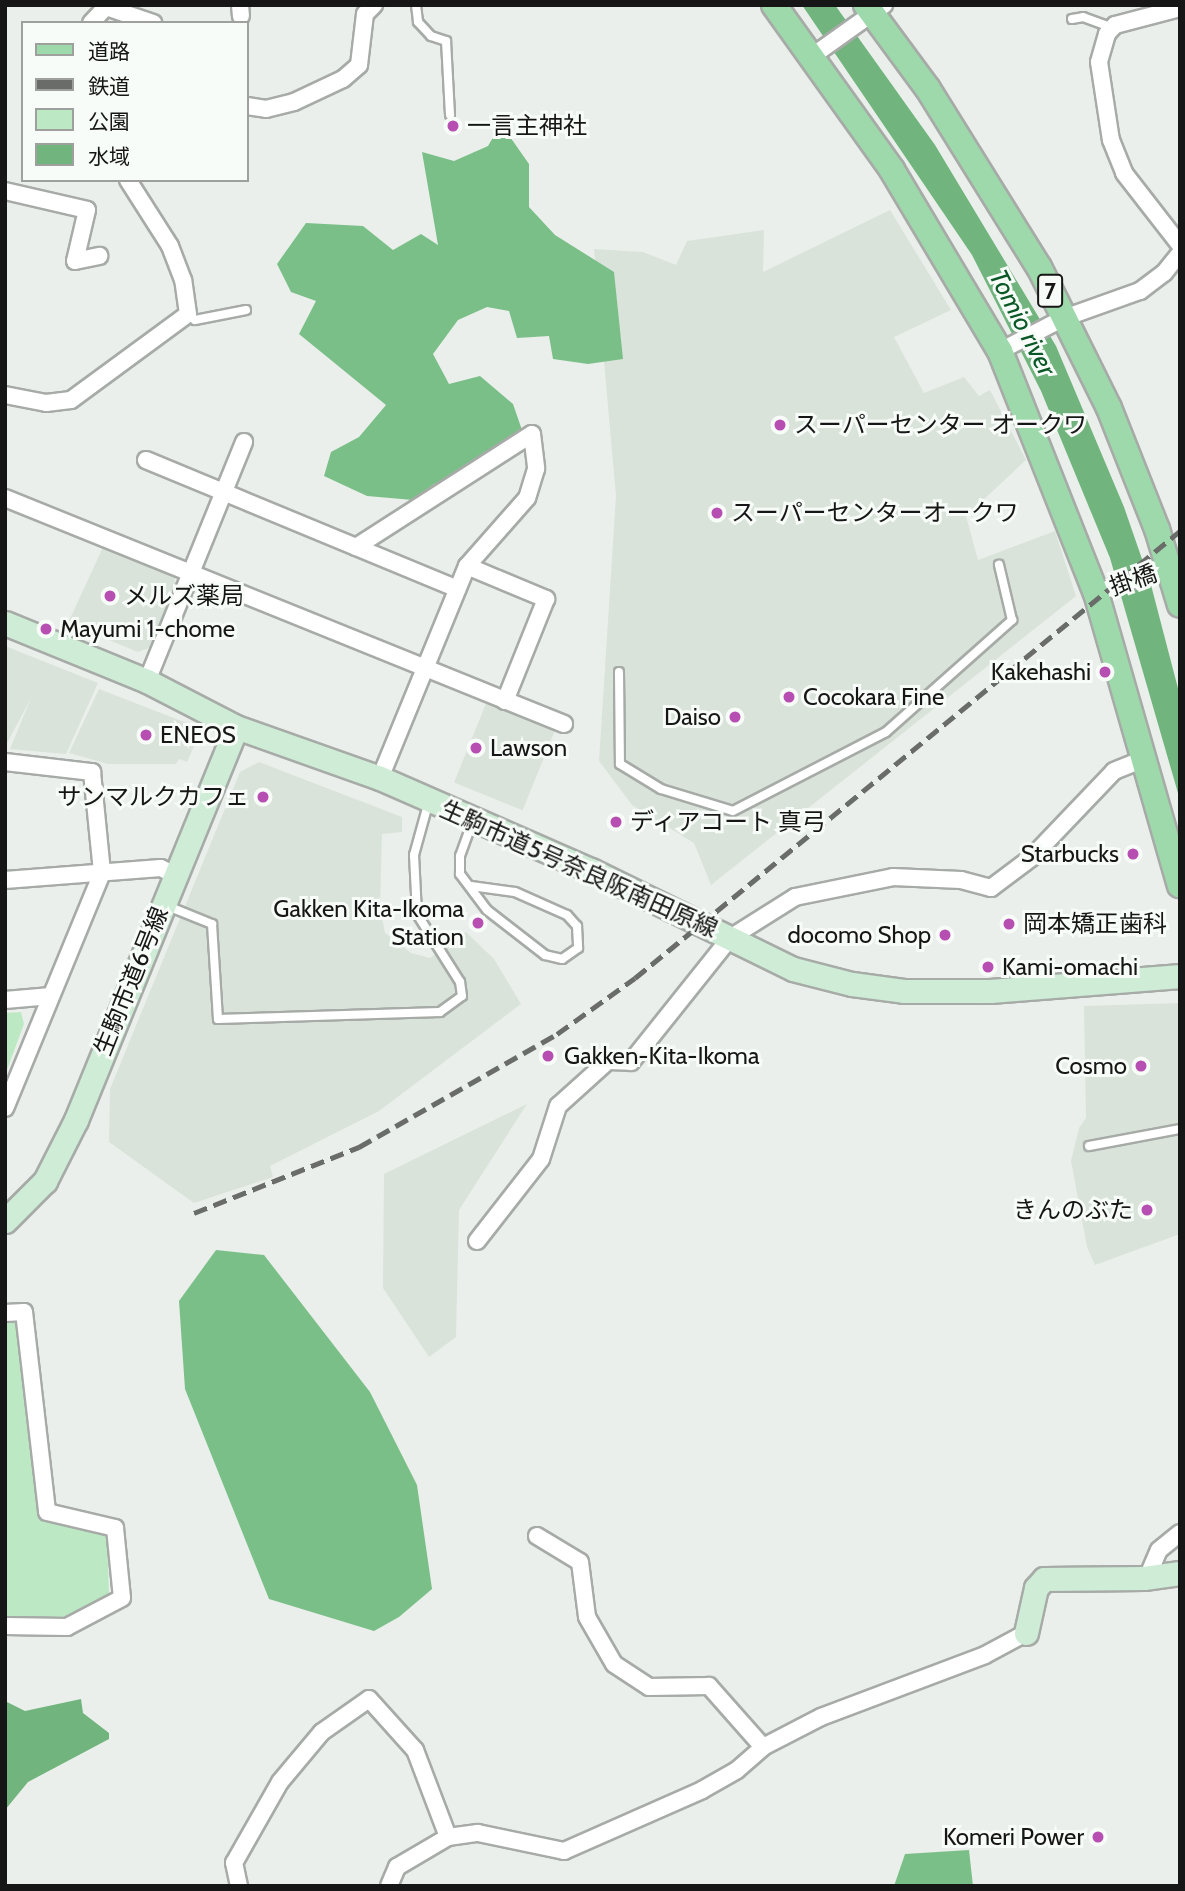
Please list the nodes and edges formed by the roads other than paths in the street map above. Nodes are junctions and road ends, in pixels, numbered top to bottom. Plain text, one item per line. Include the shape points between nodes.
1 (374, 5) edge
2 (416, 5) edge
3 (774, 5) edge
4 (105, 6) edge
5 (874, 8) edge
6 (1180, 8) edge
7 (1072, 19) dead end
8 (93, 21) edge
9 (147, 21) edge
10 (1113, 28) junction
11 (811, 57) junction
12 (248, 106) edge
13 (450, 115) dead end
14 (129, 182) edge
15 (5, 191) edge
16 (1180, 245) edge
17 (1180, 253) edge
18 (99, 256) dead end
19 (246, 310) dead end
20 (188, 314) junction
21 (1064, 318) junction
22 (1000, 351) junction
23 (5, 395) edge
24 (244, 442) dead end
25 (146, 460) dead end
26 (223, 493) junction
27 (5, 498) edge
28 (356, 547) junction
29 (999, 565) dead end
30 (467, 566) junction
31 (1174, 566) edge
32 (189, 572) junction
33 (457, 589) junction
34 (1096, 593) junction
35 (1180, 605) edge
36 (5, 622) edge
37 (425, 666) junction
38 (619, 672) dead end
39 (147, 681) junction
40 (505, 701) junction
41 (564, 724) dead end
42 (236, 727) junction
43 (1144, 759) junction
44 (5, 762) edge
45 (380, 778) junction
46 (429, 801) junction
47 (473, 821) junction
48 (102, 873) junction
49 (174, 875) junction
50 (5, 880) edge
51 (1180, 885) edge
52 (471, 887) junction
53 (162, 903) junction
54 (730, 938) junction
55 (1180, 976) edge
56 (51, 996) junction
57 (5, 1000) edge
58 (5, 1108) edge
59 (1180, 1129) edge
60 (1089, 1146) dead end
61 (5, 1221) edge
62 (477, 1241) dead end
63 (5, 1313) edge
64 (1180, 1533) edge
65 (537, 1536) dead end
66 (1180, 1573) edge
67 (1147, 1577) junction
68 (5, 1626) edge
69 (1026, 1633) joint
70 (763, 1747) junction
71 (449, 1837) junction
72 (239, 1886) edge
73 (389, 1886) edge

1 - 12 street via 365,14 359,65 343,79 295,102 266,109
2 - 13 lane via 418,22 431,36 446,41
3 - 11 main road
4 - 8 street
4 - 9 street
5 - 11 street
5 - 21 main road, 7 via 990,183
6 - 10 street
7 - 10 lane via 1083,17
10 - 16 street via 1102,44 1099,62 1111,140 1124,173
11 - 22 main road via 892,170
14 - 20 street via 170,246 183,280
15 - 18 street via 87,210 75,261
17 - 21 street via 1140,291
19 - 20 lane via 195,320
20 - 23 street via 71,400 46,402
21 - 22 street
21 - 31 main road, 7 via 1108,408
22 - 34 main road
24 - 26 street
25 - 26 street
26 - 28 street
26 - 32 street
27 - 32 street
28 - 30 street via 532,434 536,469 527,498
28 - 33 street
29 - 38 lane via 1012,620 886,732 733,811 660,789 620,764
30 - 33 street
30 - 40 street via 546,598
31 - 34 street, 掛橋
31 - 35 main road, 7
32 - 37 street
32 - 39 street
33 - 37 street
34 - 43 main road
36 - 39 street, 生駒市道5号奈良阪南田原線
37 - 40 street
37 - 45 street
39 - 42 street, 生駒市道5号奈良阪南田原線
40 - 41 street
42 - 45 street, 生駒市道5号奈良阪南田原線
42 - 49 street, 生駒市道6号線
43 - 51 main road
43 - 54 street via 1114,771 1031,858 990,888 961,880 893,877 795,897
44 - 48 street via 92,772
45 - 46 street, 生駒市道5号奈良阪南田原線
46 - 47 street, 生駒市道5号奈良阪南田原線
46 - 53 lane via 414,855 417,914 460,982 461,996 440,1012 218,1019 212,924
47 - 52 lane via 459,865
47 - 54 street, 生駒市道5号奈良阪南田原線 via 591,870
48 - 49 street via 161,868
48 - 50 street
48 - 56 street
49 - 53 street, 生駒市道6号線
52 - 52 lane via 515,892 567,915 577,926 578,948 562,959 545,955 487,910
53 - 61 street, 生駒市道6号線 via 76,1121 44,1181
54 - 55 street, 生駒市道5号奈良阪南田原線 via 793,969 852,985 904,991 990,990
54 - 62 street via 631,1062 608,1061 558,1105 541,1159
56 - 57 street
56 - 58 street
59 - 60 lane
63 - 68 street via 24,1312 47,1512 115,1528 122,1598 67,1628
64 - 67 street via 1159,1550
65 - 70 street via 580,1562 587,1617 614,1664 649,1687 709,1686
66 - 67 street
67 - 69 street via 1044,1579 1036,1588
69 - 70 street via 985,1655 821,1717
70 - 71 street via 737,1770 702,1790 564,1851 478,1833
71 - 72 street via 415,1750 369,1699 322,1732 280,1782 234,1863
71 - 73 street via 397,1867

